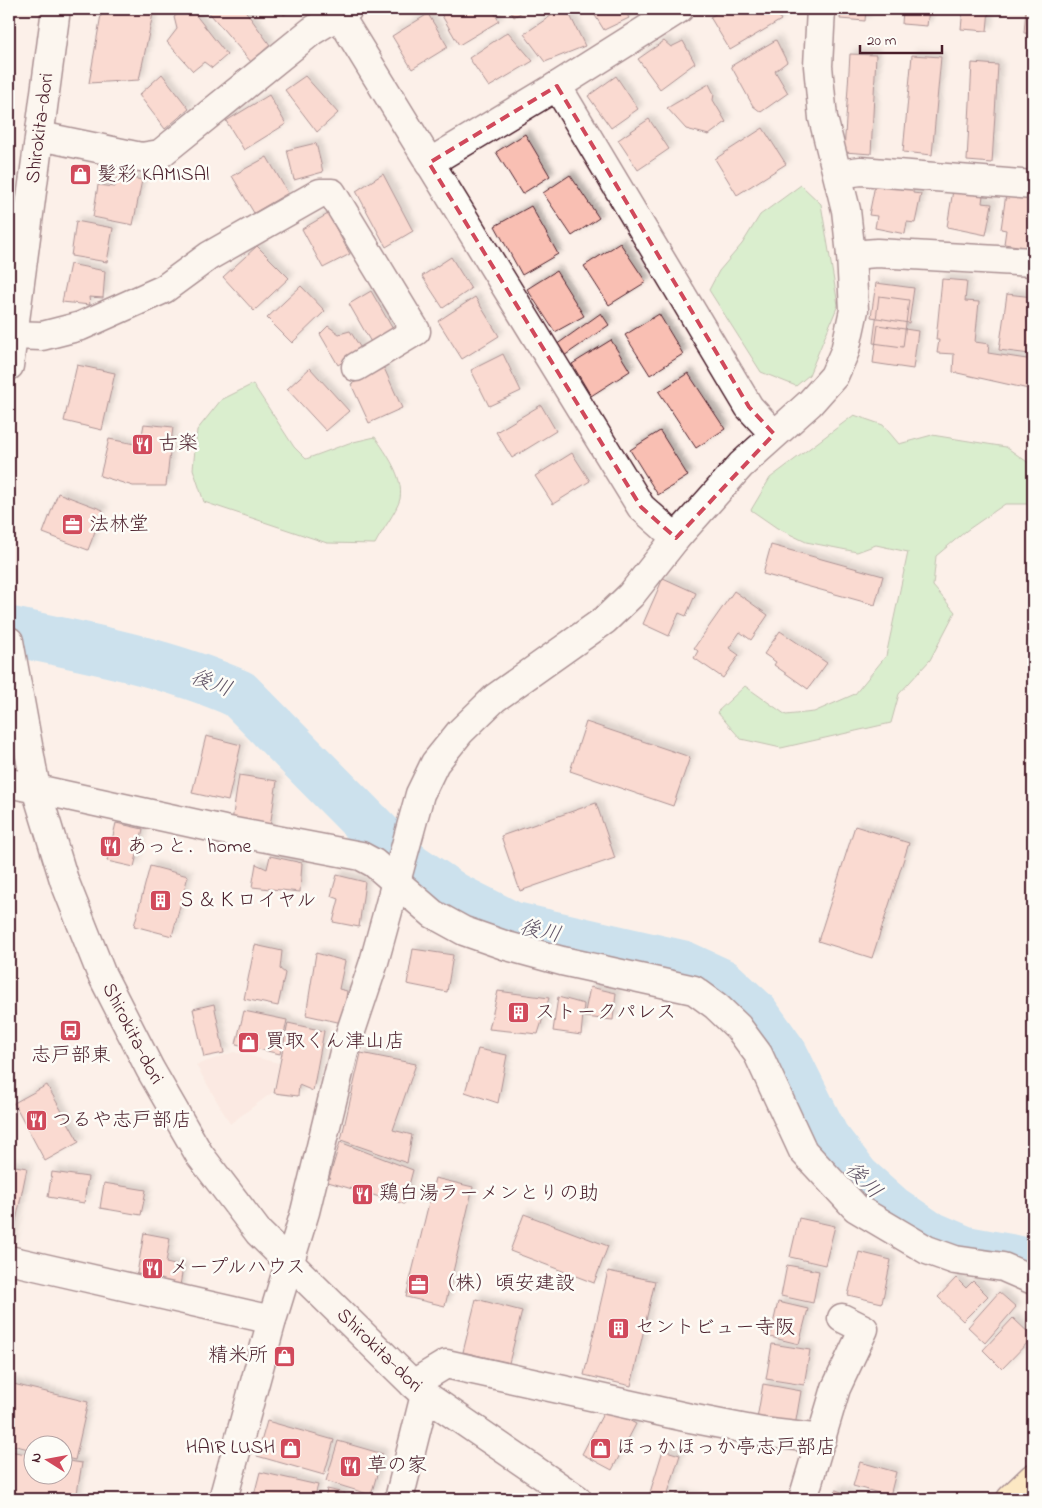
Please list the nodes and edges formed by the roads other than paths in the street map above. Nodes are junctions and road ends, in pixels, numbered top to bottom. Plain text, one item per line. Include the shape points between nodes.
1 (56, 9) edge
2 (679, 9) edge
3 (821, 9) edge
4 (344, 12) edge
5 (557, 86) junction
6 (40, 136) junction
7 (429, 163) junction
8 (838, 174) junction
9 (1033, 185) edge
10 (851, 255) junction
11 (1033, 262) edge
12 (10, 335) edge
13 (9, 366) edge
14 (356, 367) dead end
15 (774, 434) junction
16 (676, 538) junction
17 (9, 641) edge
18 (9, 649) edge
19 (9, 783) edge
20 (36, 788) junction
21 (396, 878) junction
22 (9, 1260) edge
23 (290, 1266) junction
24 (1033, 1280) edge
25 (842, 1318) dead end
26 (272, 1320) junction
27 (419, 1389) junction
28 (822, 1439) junction
29 (1033, 1478) edge
30 (224, 1499) edge
31 (400, 1499) edge
32 (577, 1499) edge
33 (803, 1499) edge
34 (1012, 1499) edge

1 - 6 street, Shirokita-dori
2 - 5 street
3 - 8 street via 820,92 823,118
4 - 6 street via 312,31 160,154 141,157
4 - 7 street
5 - 7 street
5 - 15 street via 749,407
6 - 12 street, Shirokita-dori
7 - 16 street via 641,507
8 - 9 street via 861,171
8 - 10 street
10 - 11 street via 877,252
10 - 15 street via 854,310 845,351 834,376 810,403
12 - 13 street, Shirokita-dori
12 - 14 street via 42,336 81,326 148,297 209,256 320,193 332,193 416,331
15 - 16 street via 741,465
16 - 21 street via 632,595 605,620 495,698 460,732 435,763 420,794
17 - 18 street, Shirokita-dori
18 - 20 street, Shirokita-dori
19 - 20 street
20 - 21 street via 224,830 361,856
20 - 23 street, Shirokita-dori via 64,880 101,973 150,1069 200,1154 259,1233
21 - 23 street via 374,962 344,1052
21 - 24 street via 433,914 464,931 562,961 694,990 738,1027 758,1054 803,1151 856,1208 926,1250 955,1260 1002,1267
22 - 26 street
23 - 26 street
23 - 27 street, Shirokita-dori
25 - 28 street via 864,1329 836,1388
26 - 30 street
27 - 28 street via 446,1364 690,1418 762,1432
27 - 31 street
27 - 32 street, Shirokita-dori
28 - 33 street
29 - 34 highway

